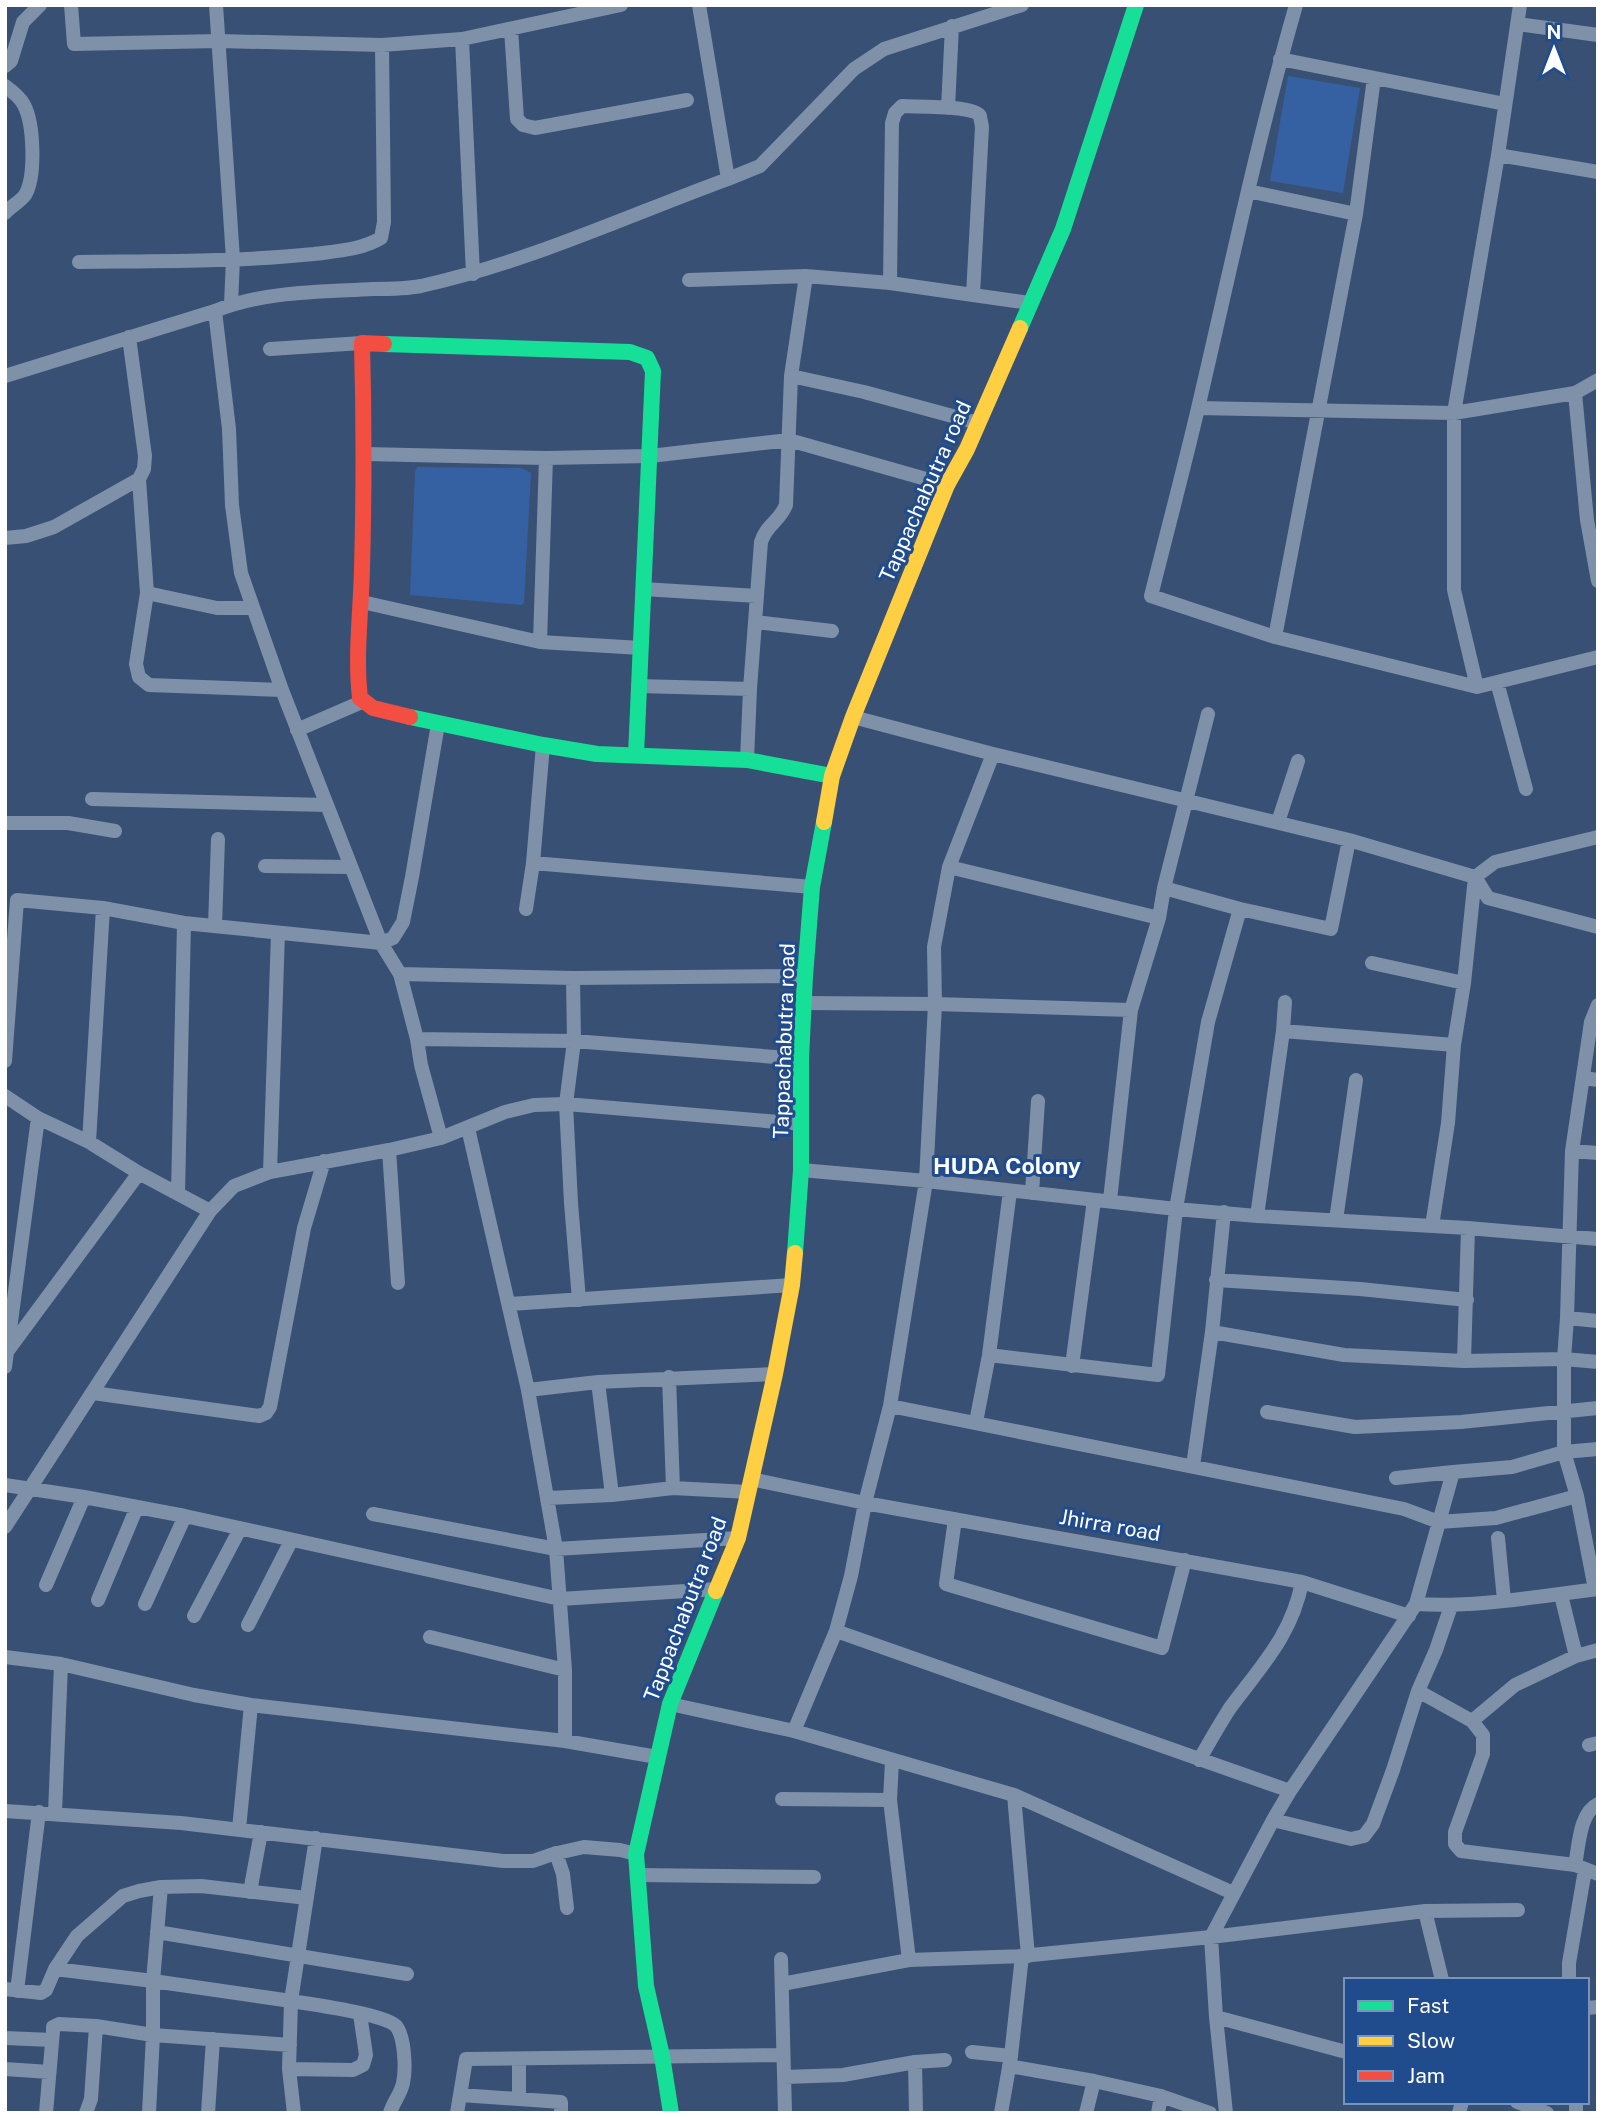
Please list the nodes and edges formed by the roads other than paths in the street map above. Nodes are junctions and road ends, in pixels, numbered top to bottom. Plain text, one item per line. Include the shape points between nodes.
1 (40, 5) edge
2 (71, 5) edge
3 (216, 5) edge
4 (621, 5) edge
5 (699, 5) edge
6 (1022, 5) edge
7 (1136, 5) edge
8 (1296, 5) edge
9 (1520, 5) edge
10 (1518, 24) junction
11 (952, 26) junction
12 (511, 29) junction
13 (1598, 34) edge
14 (462, 39) junction
15 (219, 41) junction
16 (383, 45) junction
17 (1280, 58) junction
18 (5, 66) edge
19 (1374, 78) junction
20 (8, 91) edge
21 (687, 100) dead end
22 (1505, 104) junction
23 (948, 108) junction
24 (1498, 155) junction
25 (1598, 172) edge
26 (729, 180) junction
27 (1248, 191) junction
28 (5, 214) edge
29 (1356, 214) junction
30 (233, 259) junction
31 (79, 262) dead end
32 (473, 274) junction
33 (806, 276) junction
34 (689, 280) dead end
35 (890, 284) junction
36 (973, 295) junction
37 (1030, 303) junction
38 (231, 304) junction
39 (215, 311) junction
40 (129, 337) junction
41 (362, 343) junction
42 (270, 349) dead end
43 (5, 376) edge
44 (791, 376) junction
45 (1598, 380) edge
46 (1575, 393) junction
47 (1198, 408) junction
48 (1319, 412) junction
49 (1454, 413) junction
50 (978, 423) junction
51 (789, 440) junction
52 (365, 454) junction
53 (650, 456) junction
54 (546, 458) junction
55 (139, 479) junction
56 (947, 485) junction
57 (1593, 518) edge
58 (5, 538) edge
59 (1598, 581) edge
60 (643, 589) junction
61 (147, 593) junction
62 (757, 596) junction
63 (362, 602) junction
64 (253, 608) junction
65 (755, 622) junction
66 (832, 631) dead end
67 (1276, 637) junction
68 (540, 642) junction
69 (641, 648) junction
70 (1598, 657) edge
71 (1497, 682) junction
72 (638, 686) junction
73 (1477, 687) junction
74 (750, 689) junction
75 (282, 690) junction
76 (364, 701) junction
77 (1208, 714) dead end
78 (853, 717) junction
79 (438, 724) junction
80 (297, 730) junction
81 (543, 746) junction
82 (993, 754) junction
83 (636, 755) junction
84 (747, 760) junction
85 (1298, 761) dead end
86 (832, 776) junction
87 (1526, 789) dead end
88 (92, 799) dead end
89 (1185, 801) junction
90 (327, 805) junction
91 (5, 822) edge
92 (1278, 822) junction
93 (116, 831) dead end
94 (1598, 837) edge
95 (218, 839) dead end
96 (1349, 840) junction
97 (533, 863) junction
98 (265, 866) dead end
99 (351, 867) junction
100 (949, 867) junction
101 (1475, 877) junction
102 (812, 887) junction
103 (1164, 888) junction
104 (11, 899) edge
105 (103, 908) junction
106 (526, 909) dead end
107 (1240, 909) junction
108 (1159, 918) junction
109 (184, 923) junction
110 (215, 926) junction
111 (1598, 927) edge
112 (278, 933) junction
113 (381, 943) junction
114 (1372, 963) dead end
115 (401, 974) junction
116 (805, 976) junction
117 (573, 978) junction
118 (1464, 983) junction
119 (1286, 1002) dead end
120 (804, 1003) junction
121 (935, 1004) junction
122 (1598, 1005) edge
123 (1131, 1010) junction
124 (1283, 1031) junction
125 (417, 1038) junction
126 (574, 1041) junction
127 (1454, 1045) junction
128 (801, 1059) junction
129 (5, 1061) edge
130 (1590, 1079) edge
131 (1356, 1080) dead end
132 (5, 1096) edge
133 (1038, 1101) dead end
134 (566, 1104) junction
135 (38, 1118) junction
136 (802, 1124) junction
137 (468, 1128) junction
138 (441, 1138) junction
139 (89, 1142) junction
140 (389, 1150) junction
141 (1572, 1151) junction
142 (1598, 1153) edge
143 (324, 1161) junction
144 (801, 1170) junction
145 (270, 1172) junction
146 (139, 1173) junction
147 (926, 1181) junction
148 (1010, 1191) junction
149 (178, 1193) junction
150 (1031, 1193) junction
151 (1094, 1200) junction
152 (1110, 1200) junction
153 (1176, 1209) junction
154 (210, 1211) junction
155 (1224, 1212) junction
156 (1257, 1216) junction
157 (1336, 1220) junction
158 (1432, 1226) junction
159 (1468, 1228) junction
160 (1569, 1237) junction
161 (1598, 1239) edge
162 (1216, 1280) junction
163 (398, 1283) dead end
164 (792, 1284) junction
165 (579, 1300) junction
166 (1467, 1300) junction
167 (510, 1304) junction
168 (1567, 1318) junction
169 (1598, 1321) edge
170 (1212, 1332) junction
171 (8, 1352) junction
172 (989, 1355) junction
173 (1564, 1359) junction
174 (1464, 1361) junction
175 (1598, 1362) edge
176 (1072, 1366) junction
177 (5, 1367) edge
178 (775, 1374) junction
179 (669, 1377) junction
180 (598, 1381) junction
181 (528, 1390) junction
182 (93, 1393) junction
183 (890, 1406) junction
184 (1598, 1408) edge
185 (1564, 1411) junction
186 (1267, 1412) dead end
187 (976, 1422) junction
188 (1598, 1449) edge
189 (1564, 1452) junction
190 (1193, 1466) junction
191 (1453, 1472) junction
192 (1396, 1478) dead end
193 (5, 1485) edge
194 (750, 1485) junction
195 (673, 1488) junction
196 (28, 1490) junction
197 (612, 1495) junction
198 (1577, 1496) junction
199 (84, 1497) junction
200 (548, 1498) junction
201 (865, 1503) junction
202 (136, 1507) junction
203 (373, 1514) dead end
204 (185, 1516) junction
205 (955, 1519) junction
206 (1439, 1522) junction
207 (5, 1527) edge
208 (240, 1529) junction
209 (738, 1538) junction
210 (1498, 1538) dead end
211 (291, 1541) junction
212 (556, 1549) junction
213 (1185, 1560) junction
214 (1302, 1582) junction
215 (46, 1585) dead end
216 (717, 1588) junction
217 (1596, 1589) edge
218 (1561, 1595) junction
219 (560, 1599) junction
220 (98, 1600) dead end
221 (1504, 1600) junction
222 (145, 1604) dead end
223 (1451, 1606) junction
224 (1413, 1610) junction
225 (194, 1616) dead end
226 (248, 1625) dead end
227 (836, 1631) junction
228 (430, 1637) dead end
229 (1598, 1650) edge
230 (1576, 1656) junction
231 (5, 1657) edge
232 (61, 1664) junction
233 (565, 1670) junction
234 (1418, 1691) junction
235 (670, 1704) junction
236 (251, 1705) junction
237 (1472, 1721) junction
238 (794, 1731) junction
239 (565, 1741) junction
240 (657, 1757) junction
241 (1199, 1760) junction
242 (891, 1761) junction
243 (1290, 1791) junction
244 (1014, 1795) junction
245 (782, 1799) dead end
246 (890, 1800) junction
247 (1598, 1804) edge
248 (5, 1811) edge
249 (39, 1812) junction
250 (55, 1813) junction
251 (1273, 1819) junction
252 (239, 1829) junction
253 (261, 1832) junction
254 (316, 1838) junction
255 (556, 1853) junction
256 (636, 1854) junction
257 (1586, 1870) edge
258 (638, 1875) junction
259 (814, 1877) dead end
260 (161, 1887) junction
261 (250, 1892) junction
262 (1233, 1893) junction
263 (307, 1898) junction
264 (567, 1909) dead end
265 (1518, 1910) dead end
266 (1425, 1911) junction
267 (156, 1932) junction
268 (1211, 1937) junction
269 (298, 1956) junction
270 (1025, 1956) junction
271 (781, 1959) dead end
272 (909, 1960) junction
273 (55, 1969) junction
274 (407, 1974) dead end
275 (1442, 1978) edge
276 (1569, 1978) edge
277 (153, 1981) junction
278 (782, 1984) junction
279 (11, 1990) edge
280 (291, 2001) junction
281 (360, 2014) junction
282 (1216, 2017) junction
283 (96, 2026) junction
284 (153, 2035) junction
285 (5, 2038) edge
286 (213, 2039) junction
287 (52, 2040) junction
288 (290, 2045) junction
289 (1344, 2051) edge
290 (972, 2052) dead end
291 (783, 2055) junction
292 (662, 2056) junction
293 (519, 2059) junction
294 (945, 2060) dead end
295 (1010, 2061) junction
296 (915, 2062) junction
297 (5, 2069) edge
298 (289, 2069) junction
299 (49, 2072) junction
300 (784, 2077) junction
301 (1094, 2081) junction
302 (460, 2095) junction
303 (1161, 2096) junction
304 (519, 2098) junction
305 (1522, 2104) edge
306 (46, 2113) edge
307 (86, 2113) edge
308 (149, 2113) edge
309 (208, 2113) edge
310 (295, 2113) edge
311 (390, 2113) edge
312 (457, 2113) edge
313 (561, 2113) edge
314 (671, 2113) edge
315 (785, 2113) edge
316 (916, 2113) edge
317 (1001, 2113) edge
318 (1086, 2113) edge
319 (1158, 2113) edge
320 (1210, 2113) edge
321 (1226, 2113) edge
322 (1547, 2113) edge

1 - 18 street via 23,22 11,61
2 - 15 street via 74,44
3 - 15 street
4 - 12 street
5 - 26 street
6 - 11 street
7 - 37 main road, Tappachabutra road via 1063,229
8 - 17 street
9 - 10 street
10 - 13 street
10 - 22 street
11 - 23 street
11 - 26 street via 884,49 854,69 760,166
12 - 14 street
12 - 21 street via 517,120 523,125 535,128
14 - 16 street
14 - 32 street
15 - 16 street
15 - 30 street
16 - 30 street via 381,238 368,246 343,250
17 - 19 street
17 - 27 street
19 - 22 street
19 - 29 street
20 - 28 street via 24,105 32,159 31,181 24,197
22 - 24 street
23 - 35 street via 902,106 895,113
23 - 36 street via 974,111 982,127
24 - 25 street
24 - 49 street
26 - 32 street
27 - 29 street
27 - 47 street
29 - 48 street
30 - 31 street
30 - 38 street
32 - 38 street via 416,287 285,294
33 - 34 street
33 - 35 street
33 - 44 street
35 - 36 street
36 - 37 street
37 - 50 main road, Tappachabutra road
38 - 39 street
39 - 40 street
39 - 64 street via 240,573
40 - 43 street
40 - 55 street via 145,456
41 - 42 street
41 - 52 main road
41 - 53 main road via 630,352 647,358 653,371
44 - 50 street
44 - 51 street
45 - 46 street
46 - 49 street
46 - 57 street
47 - 48 street
47 - 67 street via 1151,596
48 - 49 street
48 - 67 street
49 - 73 street via 1454,590
50 - 56 main road, Tappachabutra road
51 - 53 street
51 - 56 street
51 - 62 street via 786,505 782,516 764,531
52 - 54 street
52 - 63 main road
53 - 54 street
53 - 60 main road
54 - 68 street
55 - 58 street via 54,527
55 - 61 street
56 - 78 main road, Tappachabutra road
57 - 59 street
60 - 62 street
60 - 69 main road
61 - 64 street via 217,608
61 - 75 street via 136,664 139,677 149,684
62 - 65 street
63 - 68 street
63 - 76 main road via 357,678
64 - 75 street
65 - 66 street
65 - 74 street
67 - 73 street
68 - 69 street
69 - 72 main road
70 - 71 street
71 - 73 street
71 - 87 street
72 - 74 street
72 - 83 main road
74 - 84 street
75 - 80 street
76 - 79 main road via 373,708
76 - 80 street
77 - 89 street
78 - 82 street
78 - 86 main road, Tappachabutra road
79 - 81 main road
79 - 113 street via 403,922 393,938
80 - 90 street
81 - 83 main road
81 - 97 street
82 - 89 street
82 - 100 street
83 - 84 main road
84 - 86 main road
85 - 92 street
86 - 102 main road, Tappachabutra road
88 - 90 street
89 - 92 street
89 - 103 street
90 - 99 street
91 - 93 street via 68,823
92 - 96 street
94 - 101 street via 1495,862
95 - 110 street
96 - 101 street
96 - 107 street via 1332,929
97 - 102 street
97 - 106 street
98 - 99 street
99 - 113 street
100 - 108 street
100 - 121 street via 934,947
101 - 111 street via 1488,898
101 - 118 street
102 - 116 main road, Tappachabutra road
103 - 107 street
103 - 108 street
104 - 105 street
104 - 129 street
105 - 109 street
105 - 139 street
107 - 153 street via 1208,1022
108 - 123 street
109 - 110 street
109 - 149 street
110 - 112 street
112 - 113 street
112 - 145 street
113 - 115 street
114 - 118 street
115 - 117 street
115 - 125 street
116 - 117 street
116 - 120 main road, Tappachabutra road
117 - 126 street
118 - 127 street
119 - 124 street
120 - 121 street
120 - 128 main road, Tappachabutra road
121 - 123 street
121 - 147 street
122 - 130 street via 1591,1022
123 - 152 street
124 - 127 street
124 - 156 street
125 - 126 street
125 - 138 street
126 - 128 street
126 - 134 street
127 - 158 street
128 - 136 main road, Tappachabutra road
130 - 141 street
131 - 157 street
132 - 135 street
133 - 150 street
134 - 136 street
134 - 137 street via 534,1105
134 - 165 street
135 - 139 street
135 - 171 street
136 - 144 main road, Tappachabutra road
137 - 138 street
137 - 167 street
138 - 140 street
139 - 146 street
140 - 143 street
140 - 163 street
141 - 142 street
141 - 160 street
143 - 145 street
143 - 182 street via 304,1228 266,1413 259,1416
144 - 147 street
144 - 164 main road, Tappachabutra road
145 - 154 street via 234,1186
146 - 149 street
146 - 171 street
147 - 148 street
147 - 183 street
148 - 150 street
148 - 172 street
149 - 154 street
150 - 151 street
151 - 152 street
151 - 176 street
152 - 153 street
153 - 155 street
153 - 176 street via 1158,1375
154 - 182 street
155 - 156 street
155 - 162 street
156 - 157 street
157 - 158 street
158 - 159 street
159 - 160 street
159 - 166 street
160 - 161 street
160 - 168 street
162 - 166 street
162 - 170 street
164 - 165 street
164 - 178 main road, Tappachabutra road
165 - 167 street
166 - 174 street
167 - 181 street
168 - 169 street
168 - 173 street
170 - 174 street via 1344,1355
170 - 190 street
171 - 177 street
172 - 176 street
172 - 187 street
173 - 174 street
173 - 175 street
173 - 185 street
178 - 179 street
178 - 194 main road, Tappachabutra road
179 - 180 street
179 - 195 street
180 - 181 street
180 - 197 street
181 - 200 street
182 - 196 street
183 - 187 street
183 - 201 street
184 - 185 street
185 - 186 street via 1355,1427
185 - 189 street
187 - 190 street
188 - 189 street
189 - 191 street via 1512,1467
189 - 198 street
190 - 206 street via 1404,1509
191 - 192 street
191 - 206 street
193 - 196 street
194 - 195 street, Jhirra road
194 - 201 street, Jhirra road
194 - 209 main road, Tappachabutra road
195 - 197 street, Jhirra road
196 - 199 street
196 - 207 street
197 - 200 street, Jhirra road
198 - 206 street via 1496,1518
198 - 217 street
199 - 202 street
199 - 215 street
200 - 212 street
201 - 205 street, Jhirra road
201 - 227 street
202 - 204 street
202 - 220 street
203 - 212 street
204 - 208 street
204 - 222 street
205 - 213 street, Jhirra road
205 - 213 street via 946,1584 1162,1648
206 - 224 street
208 - 211 street
208 - 225 street
209 - 212 street
209 - 216 main road, Tappachabutra road
210 - 221 street
211 - 219 street
211 - 226 street
212 - 219 street
213 - 214 street, Jhirra road
214 - 224 street, Jhirra road
214 - 241 street via 1298,1606 1284,1636 1228,1711
216 - 219 street
216 - 235 main road, Tappachabutra road
217 - 218 street, Jhirra road
218 - 221 street, Jhirra road
218 - 230 street
219 - 233 street
221 - 223 street, Jhirra road
223 - 224 street, Jhirra road
223 - 234 street
224 - 243 street
227 - 238 street
227 - 241 street
228 - 233 street
229 - 230 street
230 - 237 street via 1515,1685
231 - 232 street
232 - 236 street
232 - 250 street
233 - 239 street
234 - 237 street
234 - 251 street via 1385,1792 1364,1836 1351,1839
235 - 238 street
235 - 240 main road, Tappachabutra road
236 - 239 street
236 - 252 street
237 - 257 street via 1483,1735 1483,1754 1455,1832 1461,1851
238 - 242 street
239 - 240 street
240 - 256 main road, Tappachabutra road
241 - 243 street
242 - 244 street
242 - 246 street
243 - 251 street
244 - 262 street
244 - 270 street
245 - 246 street
246 - 272 street
247 - 257 street via 1584,1821
248 - 249 street
249 - 250 street
249 - 279 street
250 - 252 street
251 - 262 street
252 - 253 street
253 - 254 street
253 - 261 street
254 - 255 street via 503,1861 533,1861
254 - 263 street
255 - 256 street via 584,1847
255 - 264 street
256 - 258 main road, Tappachabutra road
257 - 276 street
258 - 259 street
258 - 292 main road, Tappachabutra road via 646,1986
260 - 261 street
260 - 267 street
260 - 273 street via 123,1896 77,1936
261 - 263 street
262 - 268 street
263 - 269 street
265 - 266 street
266 - 268 street
266 - 275 street
267 - 269 street
267 - 277 street
268 - 270 street
268 - 282 street
269 - 274 street
269 - 280 street
270 - 272 street
270 - 295 street
271 - 278 street
272 - 278 street
273 - 277 street
273 - 279 street via 41,1993
277 - 280 street
277 - 284 street
278 - 291 street
280 - 281 street
280 - 288 street
281 - 298 street via 366,2055 363,2065 353,2070
281 - 311 street via 395,2025 403,2039 404,2081
282 - 289 street
282 - 321 street
283 - 284 street
283 - 287 street via 56,2025
283 - 307 street
284 - 286 street
284 - 308 street
285 - 287 street
286 - 288 street
286 - 309 street
287 - 299 street
288 - 298 street
290 - 295 street
291 - 292 street
291 - 300 street
292 - 293 street
292 - 314 main road, Tappachabutra road
293 - 302 street via 467,2059
293 - 304 street
294 - 296 street
295 - 301 street
295 - 317 street
296 - 300 street via 843,2075
296 - 316 street
297 - 299 street
298 - 310 street
299 - 306 street
300 - 315 street
301 - 303 street
301 - 318 street
302 - 304 street
302 - 312 street
303 - 319 street
303 - 320 street
304 - 313 street via 561,2102
305 - 322 street

